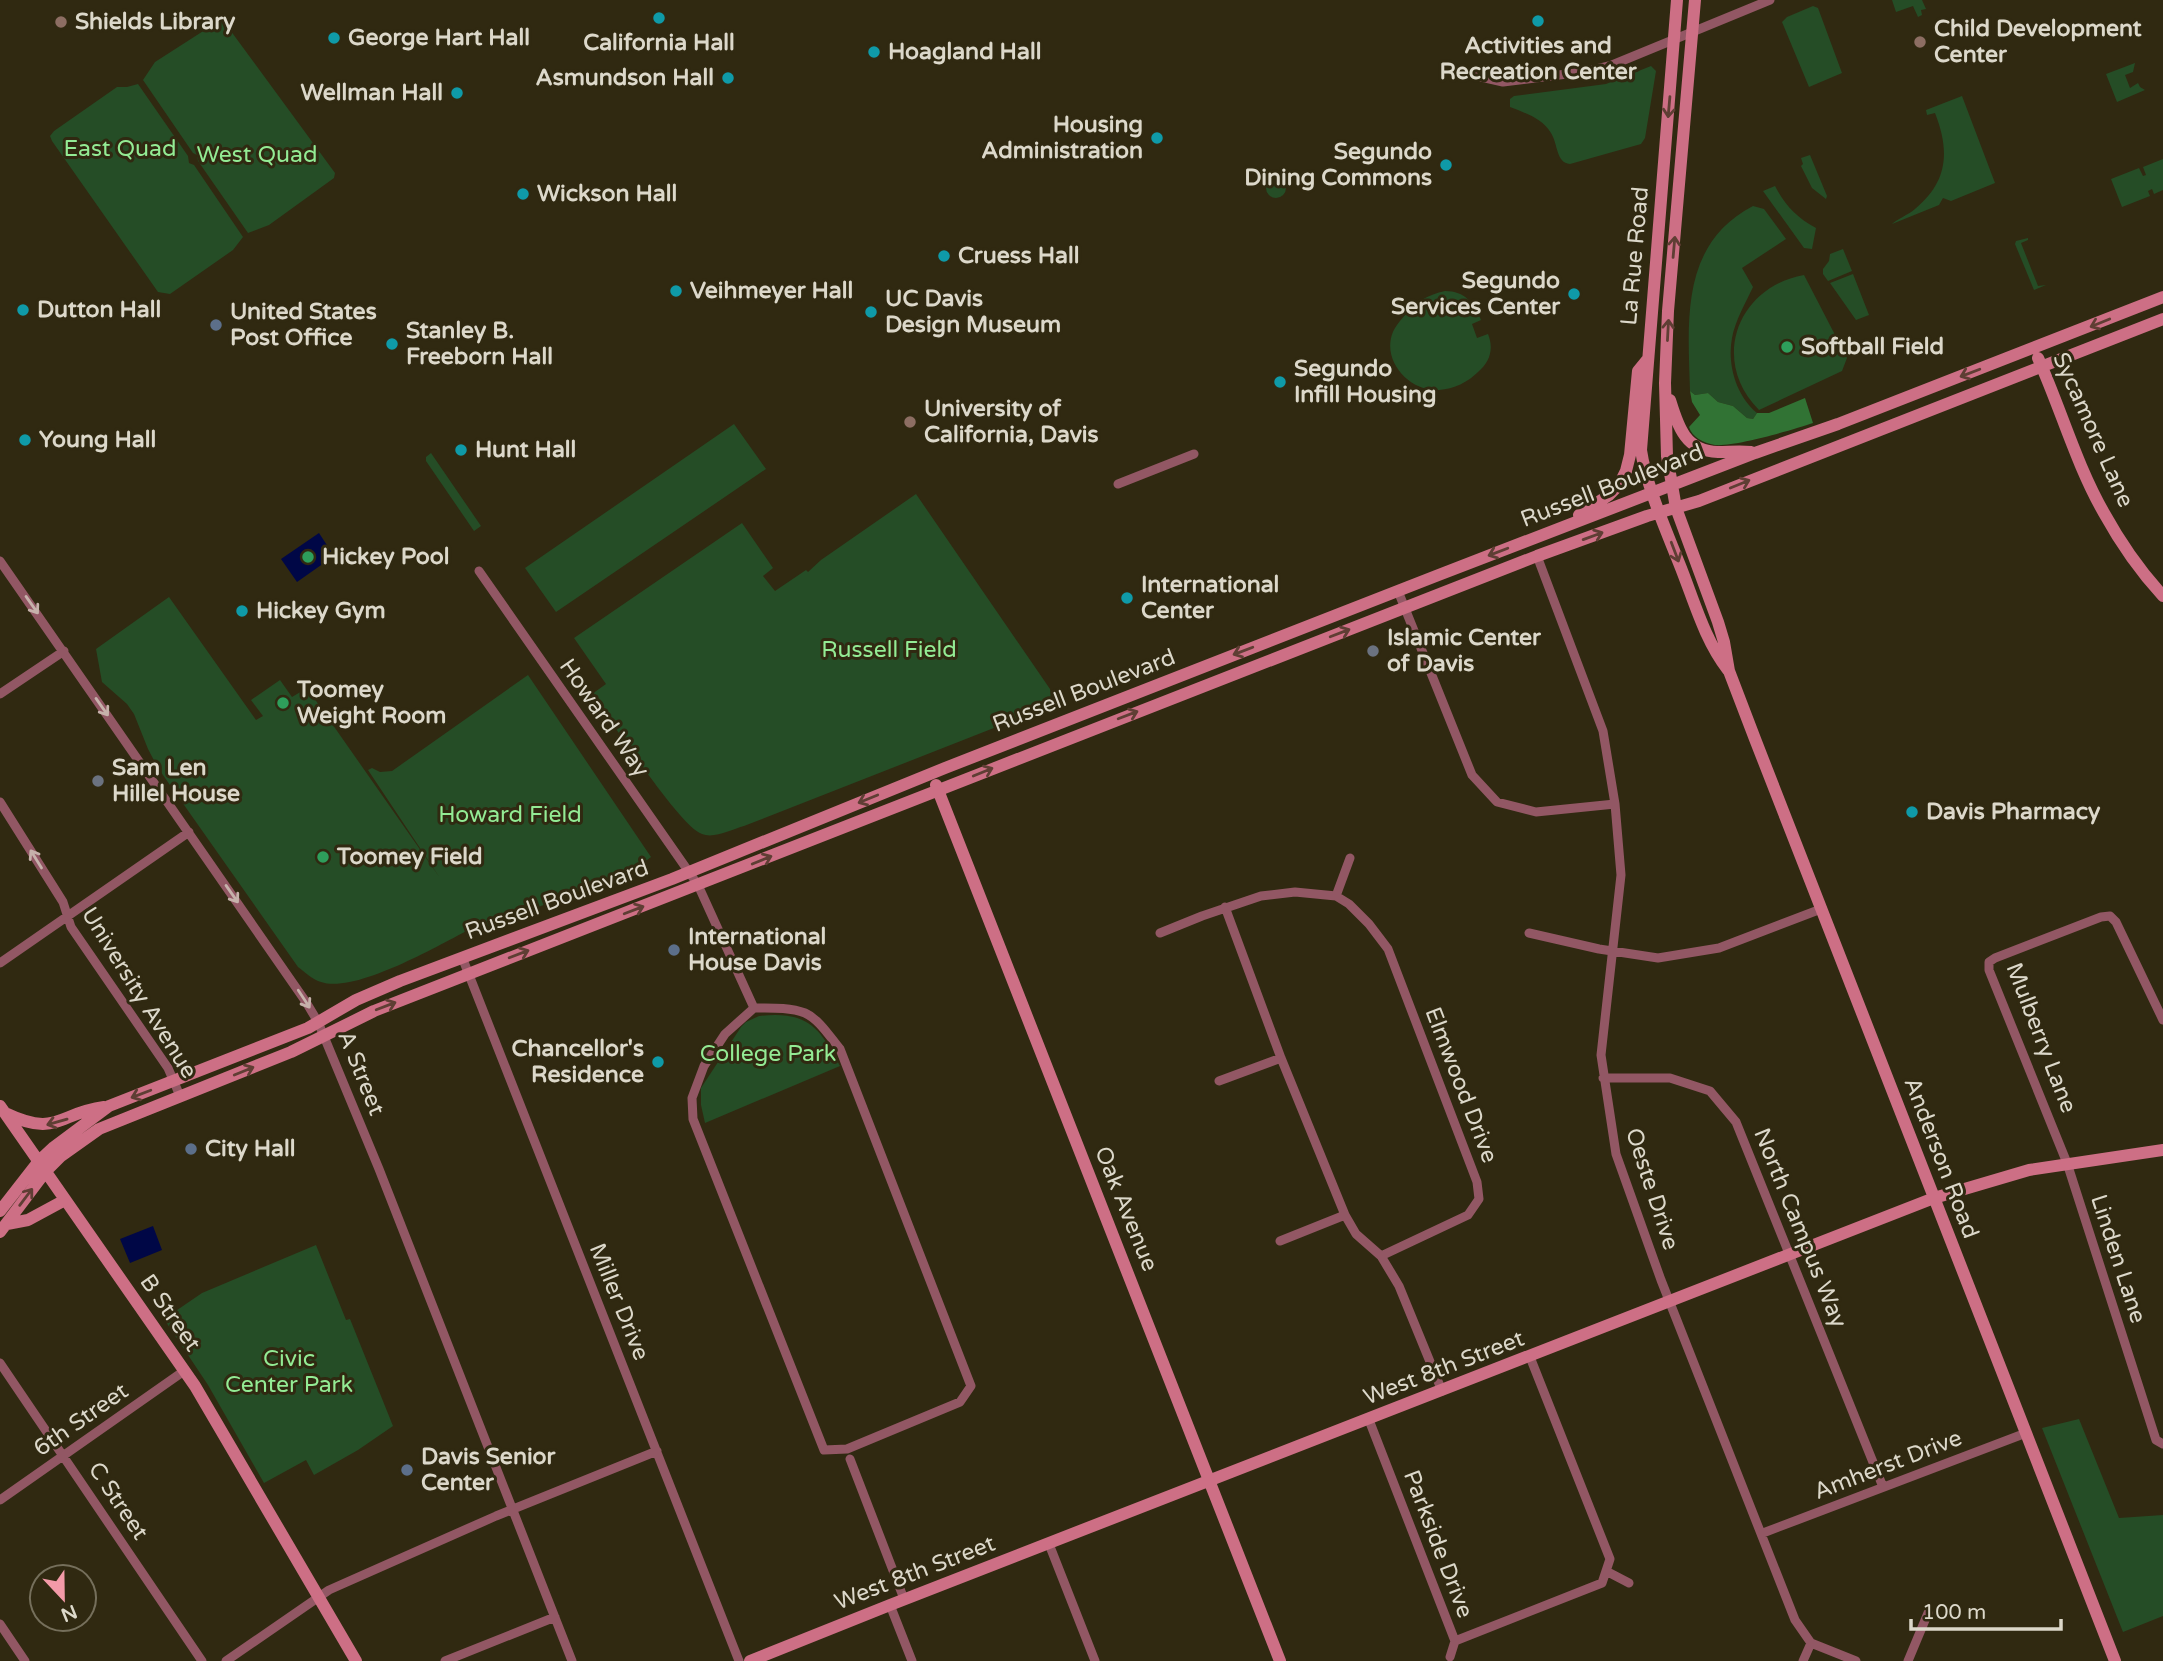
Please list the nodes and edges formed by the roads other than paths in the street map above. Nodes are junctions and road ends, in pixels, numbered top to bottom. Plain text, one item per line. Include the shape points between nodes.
1 (1677, 0) edge
2 (1695, 0) edge
3 (1770, 0) edge
4 (1691, 33) junction
5 (1675, 39) junction
6 (1472, 75) dead end
7 (2163, 298) edge
8 (2163, 319) edge
9 (2034, 349) junction
10 (1647, 359) junction
11 (2042, 366) junction
12 (1665, 383) junction
13 (1755, 453) junction
14 (1194, 454) dead end
15 (1118, 484) dead end
16 (1671, 486) junction
17 (1653, 492) junction
18 (1676, 508) junction
19 (1660, 513) junction
20 (1560, 528) junction
21 (1537, 556) junction
22 (0, 561) edge
23 (479, 572) dead end
24 (1398, 591) junction
25 (2163, 596) edge
26 (1405, 608) junction
27 (1699, 615) junction
28 (64, 651) junction
29 (1727, 657) junction
30 (1729, 671) junction
31 (0, 694) edge
32 (1075, 717) junction
33 (1046, 747) junction
34 (932, 774) junction
35 (938, 790) junction
36 (0, 802) edge
37 (1615, 804) junction
38 (189, 832) junction
39 (1350, 858) dead end
40 (689, 873) junction
41 (698, 885) junction
42 (1336, 896) junction
43 (1225, 907) junction
44 (1821, 909) junction
45 (67, 917) junction
46 (1160, 933) dead end
47 (1529, 933) dead end
48 (1612, 951) junction
49 (462, 957) junction
50 (0, 963) edge
51 (468, 974) junction
52 (754, 1008) junction
53 (2163, 1020) edge
54 (318, 1022) junction
55 (325, 1036) junction
56 (1281, 1058) junction
57 (1603, 1078) junction
58 (174, 1081) junction
59 (1219, 1081) dead end
60 (180, 1096) junction
61 (109, 1107) junction
62 (2, 1109) edge
63 (2163, 1150) edge
64 (2067, 1163) junction
65 (42, 1166) junction
66 (1934, 1198) junction
67 (65, 1200) junction
68 (0, 1211) edge
69 (1345, 1215) junction
70 (4, 1228) edge
71 (1280, 1241) dead end
72 (1381, 1256) junction
73 (1790, 1256) junction
74 (1671, 1302) junction
75 (1530, 1357) junction
76 (0, 1363) edge
77 (184, 1371) junction
78 (1442, 1391) junction
79 (1369, 1419) junction
80 (2026, 1433) junction
81 (2163, 1444) edge
82 (657, 1451) junction
83 (63, 1455) junction
84 (850, 1459) dead end
85 (1209, 1481) junction
86 (1883, 1487) junction
87 (0, 1500) edge
88 (513, 1509) junction
89 (1763, 1533) junction
90 (1049, 1544) junction
91 (1606, 1571) junction
92 (1629, 1583) dead end
93 (318, 1597) junction
94 (904, 1599) junction
95 (890, 1605) junction
96 (1928, 1613) dead end
97 (555, 1618) junction
98 (0, 1624) edge
99 (1455, 1641) junction
100 (1811, 1643) junction
101 (1450, 1657) dead end
102 (26, 1661) edge
103 (202, 1661) edge
104 (226, 1661) edge
105 (356, 1661) edge
106 (445, 1661) edge
107 (572, 1661) edge
108 (739, 1661) edge
109 (750, 1661) edge
110 (912, 1661) edge
111 (1095, 1661) edge
112 (1280, 1661) edge
113 (1803, 1661) edge
114 (1856, 1661) edge
115 (1908, 1661) edge
116 (2115, 1661) edge

1 - 5 main road, La Rue Road
2 - 4 main road, La Rue Road
3 - 4 street
4 - 5 street
12 -> 4 main road, La Rue Road
5 - 6 street via 1595,70 1503,82
5 -> 10 main road, La Rue Road
7 -> 9 main road, Russell Boulevard
8 - 11 main road, Russell Boulevard
9 - 11 main road, Sycamore Lane
9 -> 13 main road, Russell Boulevard
10 - 17 main road, La Rue Road via 1641,450
10 - 20 main road via 1638,372 1630,455 1619,485
18 -> 11 main road, Russell Boulevard
11 - 25 main road, Sycamore Lane via 2103,512
12 - 13 main road via 1686,439 1715,452
12 - 16 main road, La Rue Road
13 - 16 main road, Russell Boulevard
14 - 15 street
16 - 17 main road, Russell Boulevard
16 - 18 main road, La Rue Road
17 - 19 main road, La Rue Road
17 - 20 main road, Russell Boulevard
18 - 19 main road, Russell Boulevard
18 - 29 main road, Anderson Road
21 -> 19 main road, Russell Boulevard
19 -> 27 main road, Anderson Road
20 -> 24 main road, Russell Boulevard
21 - 26 main road, Russell Boulevard
21 - 37 street, Oeste Drive via 1603,731
22 -> 28 street, A Street
23 - 40 street, Howard Way
24 - 26 street
24 -> 32 main road, Russell Boulevard
33 -> 26 main road, Russell Boulevard
26 - 37 street via 1472,775 1497,802 1536,812
27 - 29 main road via 1710,618
27 - 30 main road, Anderson Road via 1714,651
28 - 31 street
28 -> 38 street, A Street
29 - 30 main road, Anderson Road
30 - 44 main road, Anderson Road
32 - 33 main road via 1071,727 1048,738
32 - 34 main road, Russell Boulevard
35 -> 33 main road, Russell Boulevard
34 - 35 main road, Oak Avenue
34 -> 40 main road, Russell Boulevard
41 -> 35 main road, Russell Boulevard
35 - 85 main road, Oak Avenue
45 -> 36 street, University Avenue via 63,902
37 - 48 street, Oeste Drive via 1621,875
38 - 45 street
38 -> 54 street, A Street
39 - 42 street
40 - 41 street, Howard Way
40 - 49 main road, Russell Boulevard
51 -> 41 main road, Russell Boulevard
41 - 52 street
42 - 43 street via 1295,891
42 - 72 street, Elmwood Drive via 1369,924 1388,949 1478,1182 1479,1199 1468,1215
43 - 46 street
43 - 56 street
44 - 48 street via 1691,954 1658,958
44 - 66 main road, Anderson Road
45 - 50 street
45 - 58 street, University Avenue
47 - 48 street
48 - 57 street, Oeste Drive via 1601,1055
49 - 51 street, Miller Drive
49 - 54 main road, Russell Boulevard via 363,997
55 -> 51 main road, Russell Boulevard
51 - 82 street, Miller Drive
52 - 52 street via 725,1034 704,1066 692,1098 693,1118 824,1450 847,1449 960,1402 971,1386 840,1049 805,1013
53 - 64 street, Mulberry Lane via 2110,916 1989,962
54 - 55 street, A Street
54 - 58 main road, Russell Boulevard
60 -> 55 main road, Russell Boulevard
55 - 88 street, A Street
56 - 59 street
56 - 69 street
57 - 73 street, North Campus Way via 1670,1078 1710,1091 1736,1122
57 - 74 street, Oeste Drive via 1616,1154
58 - 60 street, University Avenue
58 -> 61 main road, Russell Boulevard
60 - 65 main road, Russell Boulevard via 99,1129
61 -> 62 main road via 45,1125
61 - 65 main road, Russell Boulevard via 58,1144
62 - 65 main road, B Street
63 - 64 main road, West 8th Street
64 - 66 main road, West 8th Street
64 - 81 street, Linden Lane via 2156,1440
65 - 67 main road, B Street
65 - 68 main road
70 -> 65 main road
66 - 73 main road, West 8th Street
66 - 80 main road, Anderson Road
67 - 70 main road
67 - 77 main road, B Street
69 - 71 street
69 - 72 street via 1356,1234
72 - 78 street via 1399,1286
73 - 74 main road, West 8th Street
73 - 86 street, North Campus Way
74 - 75 main road, West 8th Street
74 - 89 street, Oeste Drive
75 - 78 main road, West 8th Street
75 - 91 street via 1611,1559
76 - 83 street, C Street
77 - 83 street, 6th Street
77 - 93 main road, B Street
78 - 79 main road, West 8th Street
79 - 85 main road, West 8th Street
79 - 99 street, Parkside Drive
80 - 86 street, Amherst Drive
80 - 116 main road, Anderson Road
82 - 88 street
82 - 108 street, Miller Drive
83 - 87 street, 6th Street
83 - 103 street, C Street
84 - 94 street
85 - 90 main road, West 8th Street
85 - 112 main road, Oak Avenue
86 - 89 street, Amherst Drive
88 - 93 street
88 - 97 street, A Street
89 - 100 street, Oeste Drive via 1796,1620
90 - 94 main road, West 8th Street
90 - 111 street
91 - 92 street
91 - 99 street, Parkside Drive via 1602,1583
93 - 104 street
93 - 105 main road, B Street
94 - 95 main road, West 8th Street
95 - 109 main road, West 8th Street
95 - 110 street
96 - 115 street
97 - 106 street
97 - 107 street, A Street
98 - 102 street
99 - 101 street
100 - 113 street
100 - 114 street

